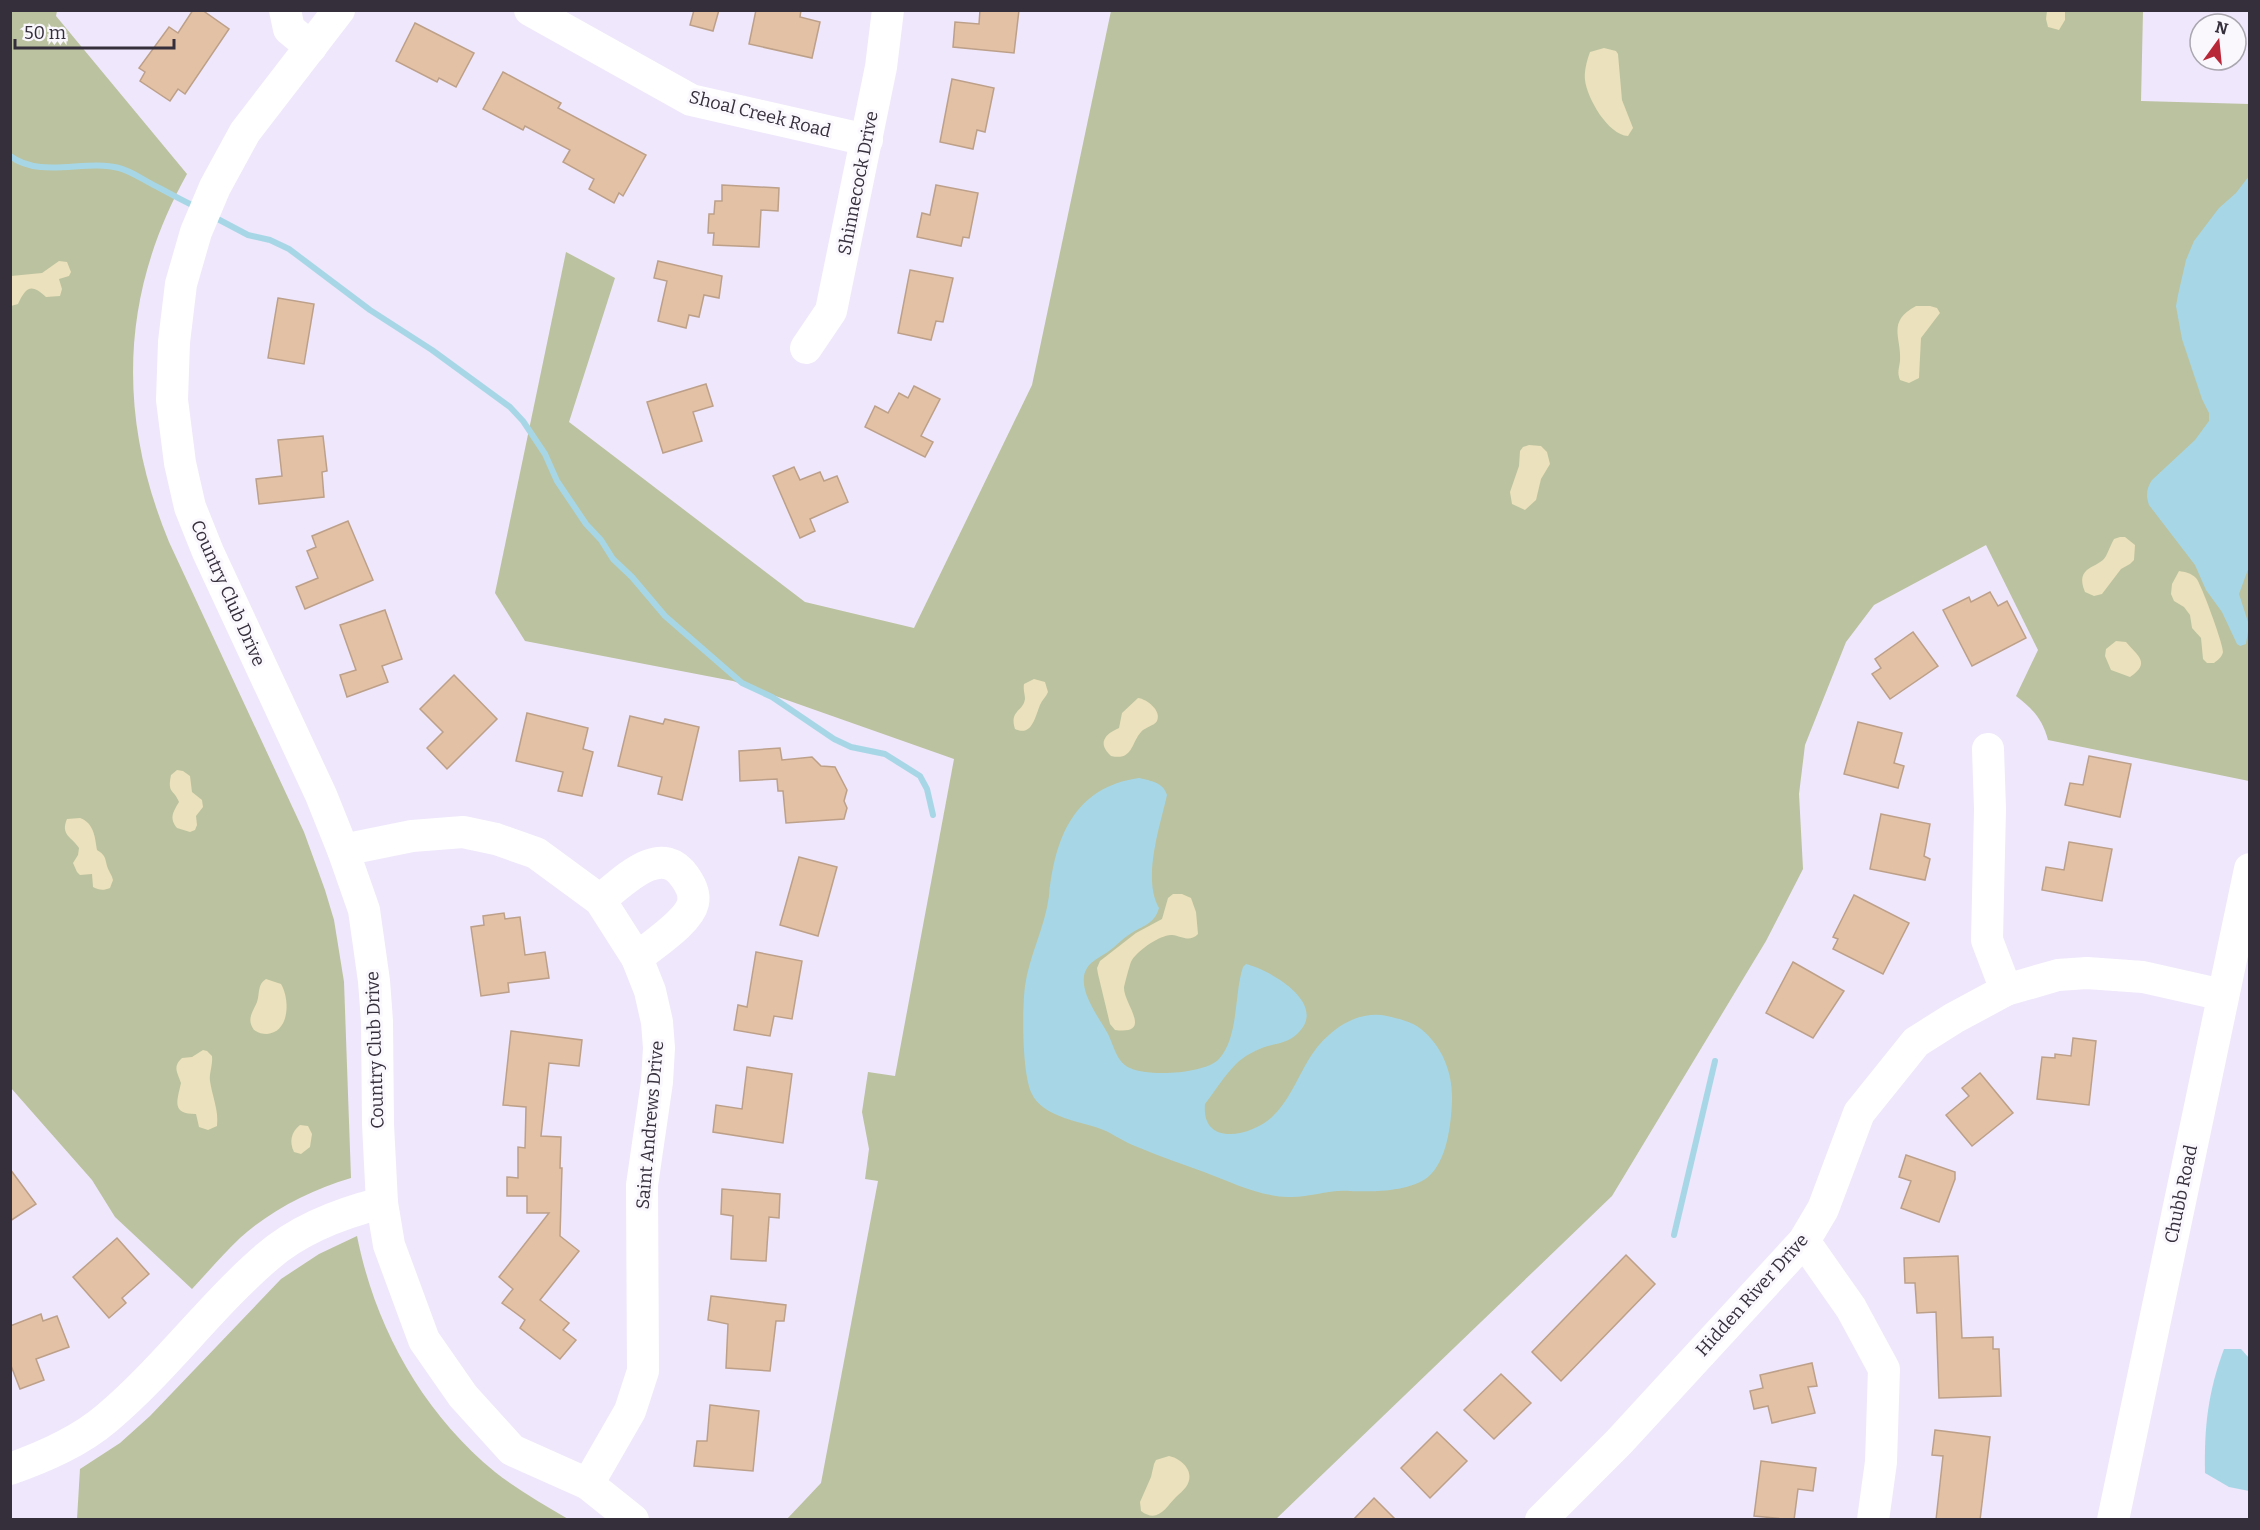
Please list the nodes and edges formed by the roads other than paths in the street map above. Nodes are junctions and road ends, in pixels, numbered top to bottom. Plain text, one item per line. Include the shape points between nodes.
1 (285, 10) edge
2 (339, 10) edge
3 (530, 10) edge
4 (888, 10) edge
5 (311, 47) junction
6 (867, 140) junction
7 (806, 348) dead end
8 (1988, 749) dead end
9 (343, 850) junction
10 (2250, 868) edge
11 (600, 900) junction
12 (637, 958) junction
13 (2006, 990) junction
14 (2223, 995) junction
15 (382, 1203) junction
16 (1804, 1241) junction
17 (10, 1469) edge
18 (588, 1484) junction
19 (633, 1520) edge
20 (1541, 1520) edge
21 (1873, 1520) edge
22 (2113, 1520) edge

1 - 5 street via 290,29
2 - 5 street, Country Club Drive
3 - 6 street, Shoal Creek Road via 691,100
4 - 6 street, Shinnecock Drive
5 - 9 street, Country Club Drive via 245,132 196,232 181,284 172,400 190,507
6 - 7 street, Shinnecock Drive via 831,311
8 - 13 street via 1987,940
9 - 11 street, Saint Andrews Drive via 412,836 463,832 536,854
9 - 15 street, Country Club Drive via 364,910 374,981
10 - 14 street, Chubb Road
11 - 12 street, Saint Andrews Drive
11 - 12 street via 631,875 662,861 678,867 691,886 694,902 685,919
12 - 18 street, Saint Andrews Drive via 650,991 659,1048 642,1185 643,1371 630,1411
13 - 14 street, Hidden River Drive via 2058,975 2096,973 2144,977
13 - 16 street, Hidden River Drive via 1916,1042 1859,1113 1823,1209
14 - 22 street, Chubb Road
15 - 17 street via 350,1211 303,1232 268,1256 105,1420 51,1454
15 - 18 street, Country Club Drive via 389,1245 424,1340 463,1396 512,1450
16 - 20 street, Hidden River Drive via 1619,1442
16 - 21 street via 1851,1308 1884,1369 1881,1462
18 - 19 street, Country Club Drive

